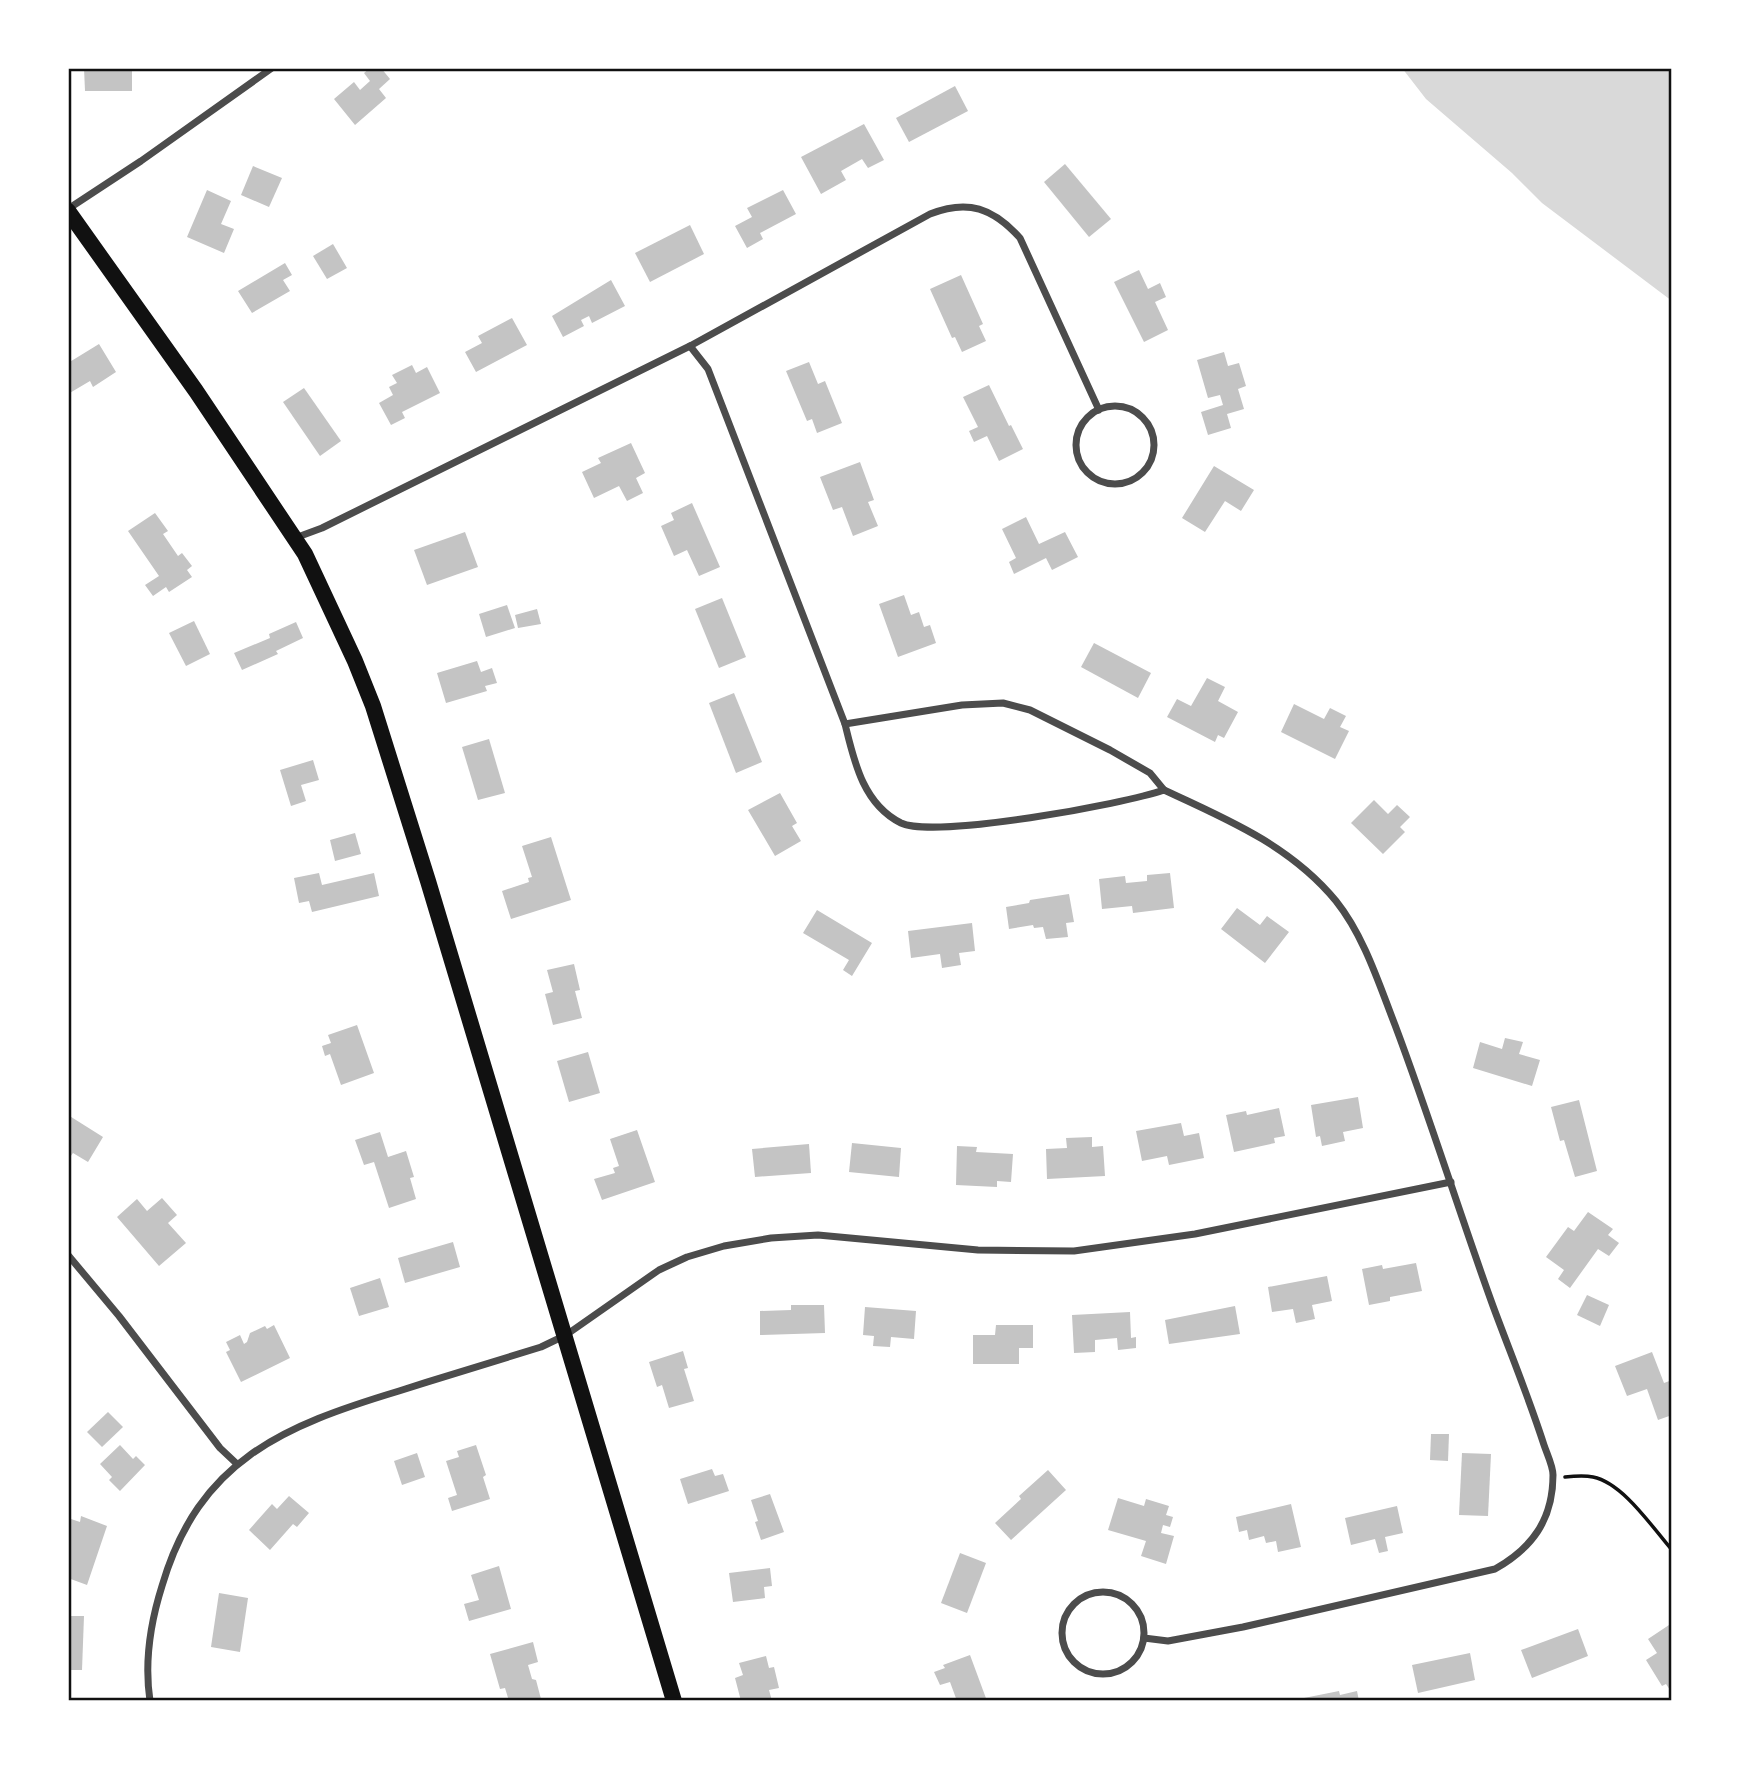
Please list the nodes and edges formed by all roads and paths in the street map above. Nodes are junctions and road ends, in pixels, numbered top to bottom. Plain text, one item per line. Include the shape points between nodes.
1 (272, 68) edge
2 (68, 210) edge
3 (690, 346) junction
4 (1099, 410) junction
5 (294, 538) junction
6 (845, 724) junction
7 (1164, 790) junction
8 (1451, 1182) junction
9 (68, 1255) edge
10 (566, 1335) junction
11 (237, 1464) junction
12 (1553, 1478) junction
13 (1672, 1550) edge
14 (1144, 1638) junction
15 (150, 1701) edge
16 (674, 1701) edge

1 - 2 street
2 - 5 main road
3 - 4 street via 930,215 946,208 974,208 993,213 1020,238
3 - 5 street
3 - 6 street via 708,369
4 - 4 street via 1085,419 1078,431 1078,457 1094,478 1120,484 1133,480 1151,460 1154,447 1147,422 1125,407
5 - 10 main road via 355,661 381,730
6 - 7 street via 1003,703 1030,710 1110,750 1150,773
6 - 7 street via 868,792 902,823 928,829 1137,800
7 - 8 street via 1273,845 1335,901 1361,941
8 - 10 street via 1195,1234 1074,1251 978,1250 818,1235 724,1246 687,1257 641,1282
8 - 12 street
9 - 11 street
10 - 11 street via 541,1347 319,1416 271,1440
10 - 16 main road
11 - 15 street via 191,1518 164,1577 149,1632
12 - 13 path via 1588,1476 1610,1484
12 - 14 street via 1544,1519 1535,1535 1524,1550 1495,1569 1205,1634 1168,1641
14 - 14 street via 1138,1611 1117,1594 1103,1592 1077,1600 1063,1623 1065,1649 1083,1668 1096,1673 1122,1669 1140,1650

